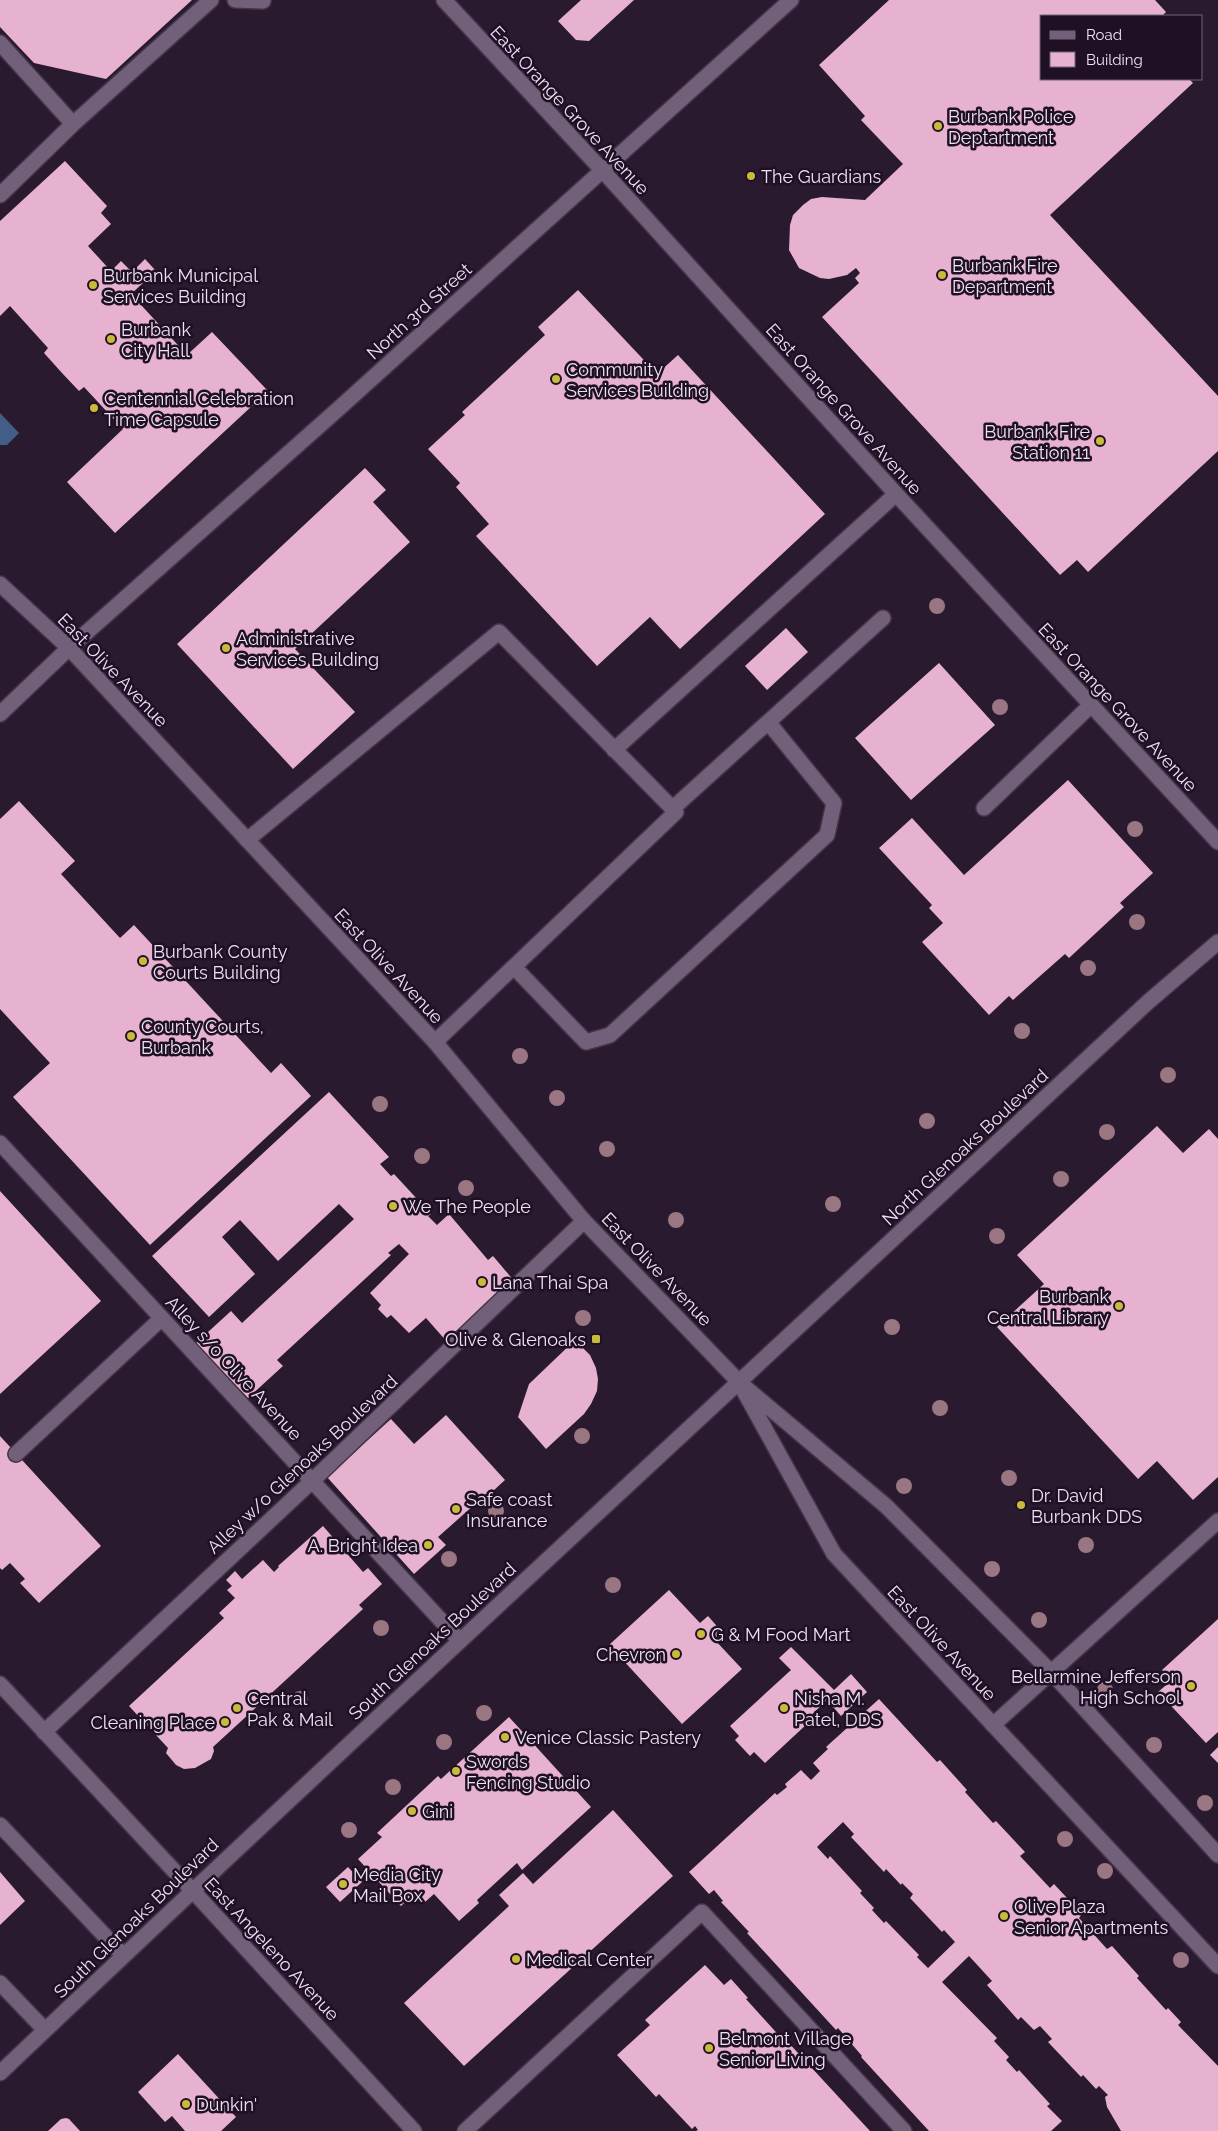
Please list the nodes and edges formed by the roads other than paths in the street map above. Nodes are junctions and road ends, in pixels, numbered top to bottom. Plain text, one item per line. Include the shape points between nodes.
1 (211, 0) edge
2 (235, 0) edge
3 (444, 0) edge
4 (792, 0) edge
5 (263, 1) edge
6 (0, 43) edge
7 (73, 124) junction
8 (603, 171) junction
9 (0, 195) edge
10 (896, 494) junction
11 (0, 584) edge
12 (883, 618) dead end
13 (69, 648) junction
14 (1090, 706) junction
15 (0, 714) edge
16 (768, 722) junction
17 (614, 750) junction
18 (984, 808) dead end
19 (672, 809) junction
20 (247, 840) junction
21 (1218, 842) edge
22 (1218, 942) edge
23 (514, 968) junction
24 (435, 1042) junction
25 (0, 1143) edge
26 (584, 1221) junction
27 (162, 1318) junction
28 (740, 1383) junction
29 (16, 1454) dead end
30 (312, 1481) junction
31 (1218, 1520) edge
32 (460, 1641) junction
33 (1052, 1673) junction
34 (0, 1684) edge
35 (993, 1725) junction
36 (44, 1732) junction
37 (0, 1826) edge
38 (1218, 1855) edge
39 (192, 1890) junction
40 (123, 1955) junction
41 (1218, 1966) edge
42 (0, 1983) edge
43 (45, 2030) junction
44 (0, 2073) edge
45 (414, 2131) edge
46 (465, 2131) edge
47 (904, 2131) edge

1 - 7 street
2 - 5 street
3 - 8 street, East Orange Grove Avenue
4 - 8 street, North 3rd Street
6 - 7 street
7 - 9 street
8 - 10 street, East Orange Grove Avenue
8 - 13 street, North 3rd Street
10 - 14 street, East Orange Grove Avenue
10 - 17 street
11 - 13 street, East Olive Avenue
12 - 16 street
13 - 15 street, North 3rd Street
13 - 20 street, East Olive Avenue
14 - 18 street
14 - 21 street, East Orange Grove Avenue
16 - 19 street
16 - 23 street via 834,803 827,835 610,1035 586,1042
17 - 19 street
17 - 20 street via 499,632
19 - 23 street via 676,812
20 - 24 street, East Olive Avenue
22 - 28 street, North Glenoaks Boulevard via 1148,1002
23 - 24 street
24 - 26 street, East Olive Avenue
25 - 27 street, Alley s/o Olive Avenue
26 - 28 street, East Olive Avenue
26 - 30 street, Alley w/o Glenoaks Boulevard
27 - 29 street
27 - 30 street, Alley s/o Olive Avenue
28 - 32 street, South Glenoaks Boulevard
28 - 33 street, East Olive Avenue via 886,1506
28 - 35 street, East Olive Avenue via 834,1554
30 - 32 street, Alley s/o Olive Avenue
30 - 36 street, Alley w/o Glenoaks Boulevard
31 - 33 street
32 - 39 street, South Glenoaks Boulevard
33 - 35 street
33 - 38 street, East Olive Avenue
34 - 36 street, East Angeleno Avenue
35 - 41 street, East Olive Avenue
36 - 39 street, East Angeleno Avenue
37 - 40 street
39 - 40 street, South Glenoaks Boulevard
39 - 45 street, East Angeleno Avenue
40 - 43 street, South Glenoaks Boulevard
42 - 43 street
43 - 44 street, South Glenoaks Boulevard
46 - 47 street via 702,1912

